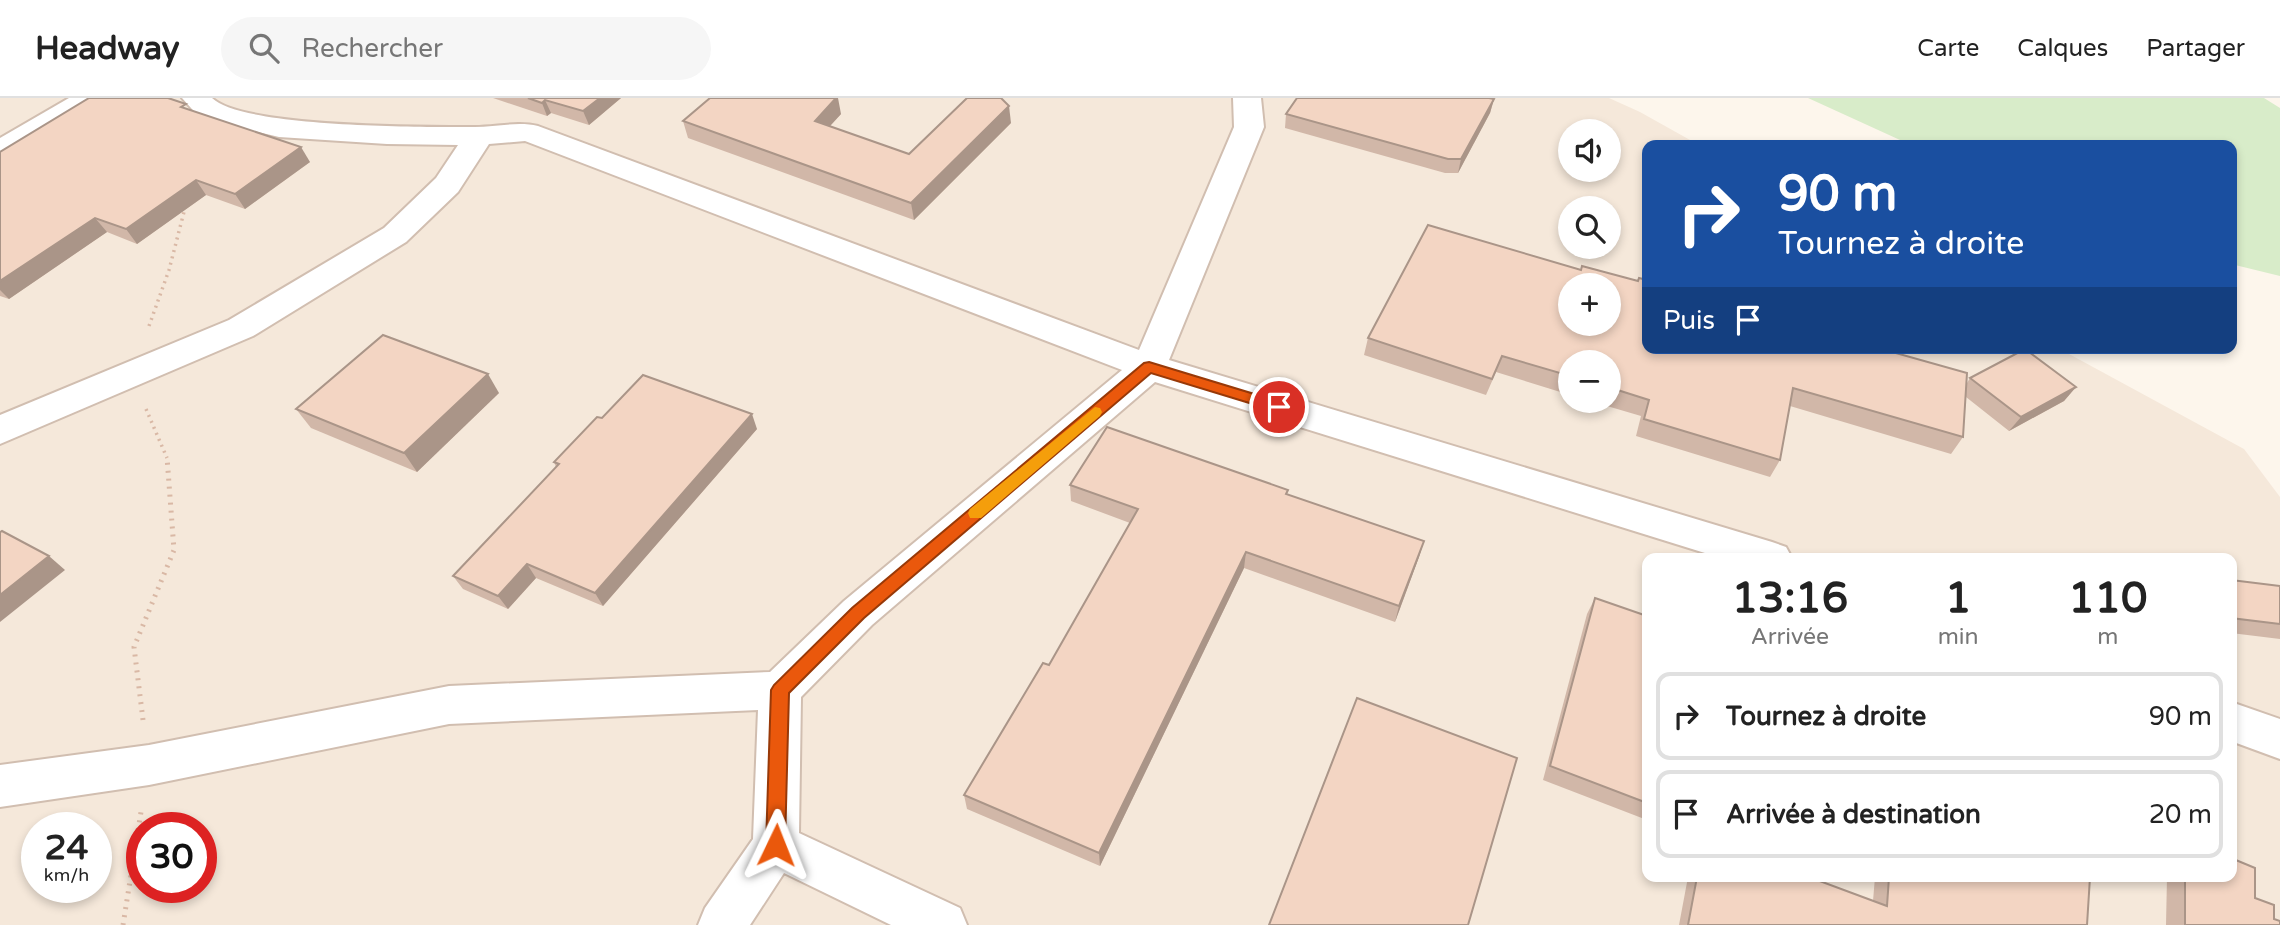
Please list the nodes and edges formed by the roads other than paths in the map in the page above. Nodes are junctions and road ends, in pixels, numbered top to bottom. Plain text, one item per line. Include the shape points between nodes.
1 (90, 98) edge
2 (195, 98) edge
3 (1247, 98) edge
4 (479, 136) junction
5 (0, 150) edge
6 (1149, 367) junction
7 (0, 430) edge
8 (1756, 553) edge
9 (780, 690) junction
10 (2237, 723) edge
11 (2280, 739) edge
12 (0, 786) edge
13 (776, 845) junction
14 (722, 925) edge
15 (943, 925) edge

1 - 5 street
2 - 4 street via 210,112 279,128
3 - 6 street via 1249,127
4 - 6 street via 528,132
4 - 7 street via 447,184 395,235 241,328
6 - 8 street
6 - 9 street via 858,613
9 - 12 street via 449,705 149,765
9 - 13 street
10 - 11 street
13 - 14 street
13 - 15 street

